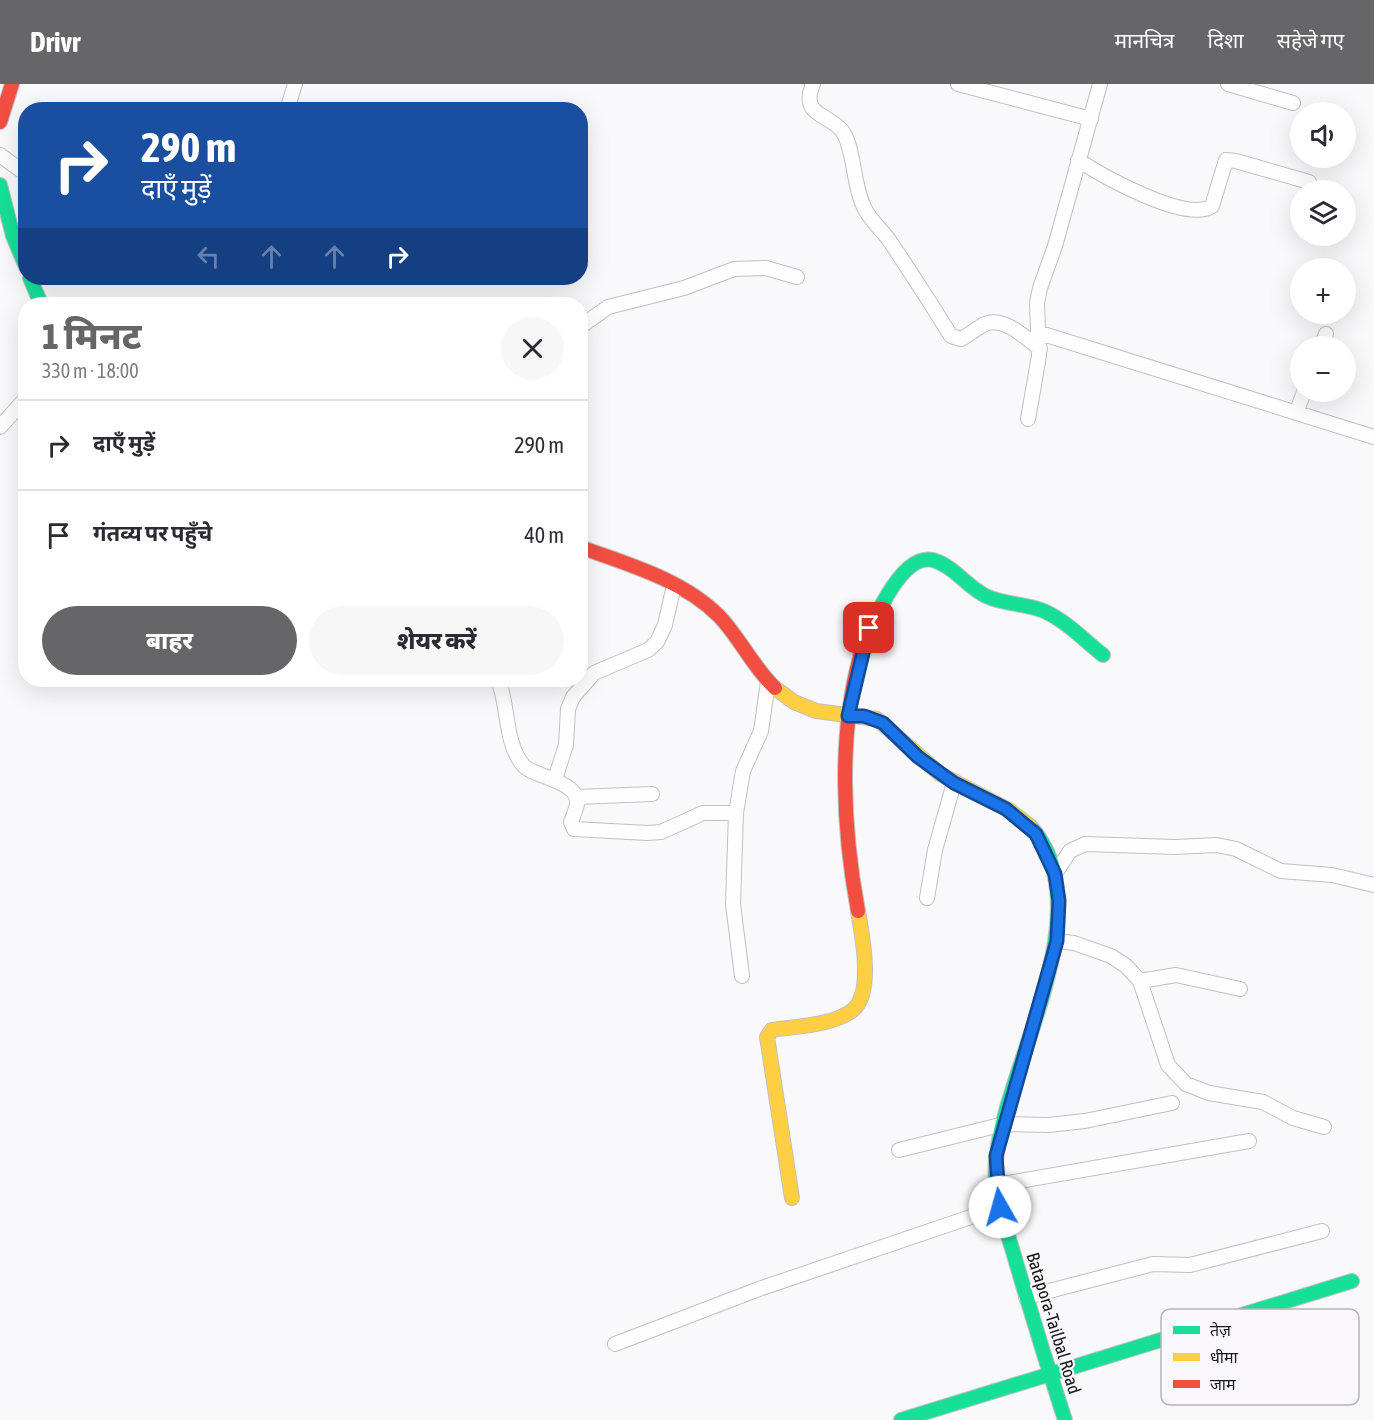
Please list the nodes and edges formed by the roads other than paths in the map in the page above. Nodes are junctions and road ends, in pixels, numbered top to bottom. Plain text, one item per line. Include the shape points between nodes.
1 (12, 84) edge
2 (295, 84) edge
3 (813, 84) edge
4 (958, 84) edge
5 (1100, 84) edge
6 (1228, 84) edge
7 (289, 102) edge
8 (1290, 102) edge
9 (1091, 119) junction
10 (0, 122) edge
11 (0, 155) edge
12 (1078, 160) junction
13 (18, 168) edge
14 (1302, 180) edge
15 (0, 185) edge
16 (18, 248) edge
17 (797, 277) dead end
18 (588, 321) edge
19 (1040, 333) junction
20 (1040, 349) junction
21 (1300, 402) edge
22 (18, 407) edge
23 (1296, 413) junction
24 (1028, 419) dead end
25 (0, 427) edge
26 (1374, 437) edge
27 (588, 550) edge
28 (674, 585) junction
29 (1103, 655) dead end
30 (588, 680) edge
31 (768, 682) junction
32 (500, 687) edge
33 (582, 687) edge
34 (848, 716) junction
35 (555, 779) junction
36 (954, 783) junction
37 (652, 794) dead end
38 (576, 797) junction
39 (736, 813) junction
40 (1055, 874) junction
41 (1374, 885) edge
42 (927, 898) dead end
43 (1057, 941) junction
44 (742, 976) dead end
45 (1140, 981) junction
46 (1240, 989) dead end
47 (1172, 1103) dead end
48 (1004, 1124) junction
49 (1324, 1127) dead end
50 (1250, 1141) dead end
51 (899, 1150) dead end
52 (997, 1185) junction
53 (792, 1198) dead end
54 (1000, 1207) junction
55 (1322, 1231) dead end
56 (1352, 1281) dead end
57 (1026, 1297) junction
58 (1259, 1309) edge
59 (1161, 1339) edge
60 (615, 1344) dead end
61 (1050, 1372) junction
62 (901, 1420) edge
63 (1065, 1420) edge

1 - 10 street
2 - 7 street
3 - 20 street via 813,109 846,138 867,213 886,235 951,336 961,339 985,324 995,323 1018,332
4 - 9 street
5 - 9 street
6 - 8 street
9 - 12 street
11 - 13 street
12 - 14 street via 1124,188 1198,210 1212,206 1226,160
12 - 19 street via 1040,288
15 - 16 street
17 - 18 street via 766,268 734,269 684,288 608,307
19 - 20 street
19 - 23 street
20 - 24 street
21 - 23 street
22 - 25 street
23 - 26 street
27 - 28 street, Batapora-Tailbal Road
28 - 30 street via 657,642 648,650 594,673
28 - 31 street, Batapora-Tailbal Road via 704,602 720,617
29 - 34 street via 1046,612 991,598 945,566 929,560 916,561 869,628
31 - 34 street, Batapora-Tailbal Road via 802,706
31 - 39 street via 761,731 743,771
32 - 35 street via 510,734 522,764
33 - 35 street via 568,709 566,745
34 - 36 street, Batapora-Tailbal Road via 864,716 883,723 918,757
34 - 53 street via 852,868 861,922 863,981 856,1006 846,1013 768,1033
35 - 38 street
36 - 40 street, Batapora-Tailbal Road via 1006,809 1036,834
36 - 42 street via 934,850
37 - 38 street
38 - 39 street via 571,826 578,830 647,833 703,813
39 - 44 street via 733,904
40 - 41 street via 1070,851 1085,844 1217,845 1236,849 1281,871 1332,875
40 - 43 street, Batapora-Tailbal Road via 1059,901
43 - 45 street via 1111,956
43 - 48 street, Batapora-Tailbal Road
45 - 46 street via 1176,975
45 - 49 street via 1168,1065 1186,1084 1209,1093 1263,1102 1293,1118
47 - 48 street via 1085,1121
48 - 51 street
48 - 52 street, Batapora-Tailbal Road via 996,1156
50 - 52 street
52 - 54 street, Batapora-Tailbal Road
54 - 57 street, Batapora-Tailbal Road
54 - 60 street via 759,1289
55 - 57 street via 1190,1265 1153,1264
56 - 58 street
57 - 61 street, Batapora-Tailbal Road
59 - 61 street
61 - 62 street
61 - 63 street, Batapora-Tailbal Road

